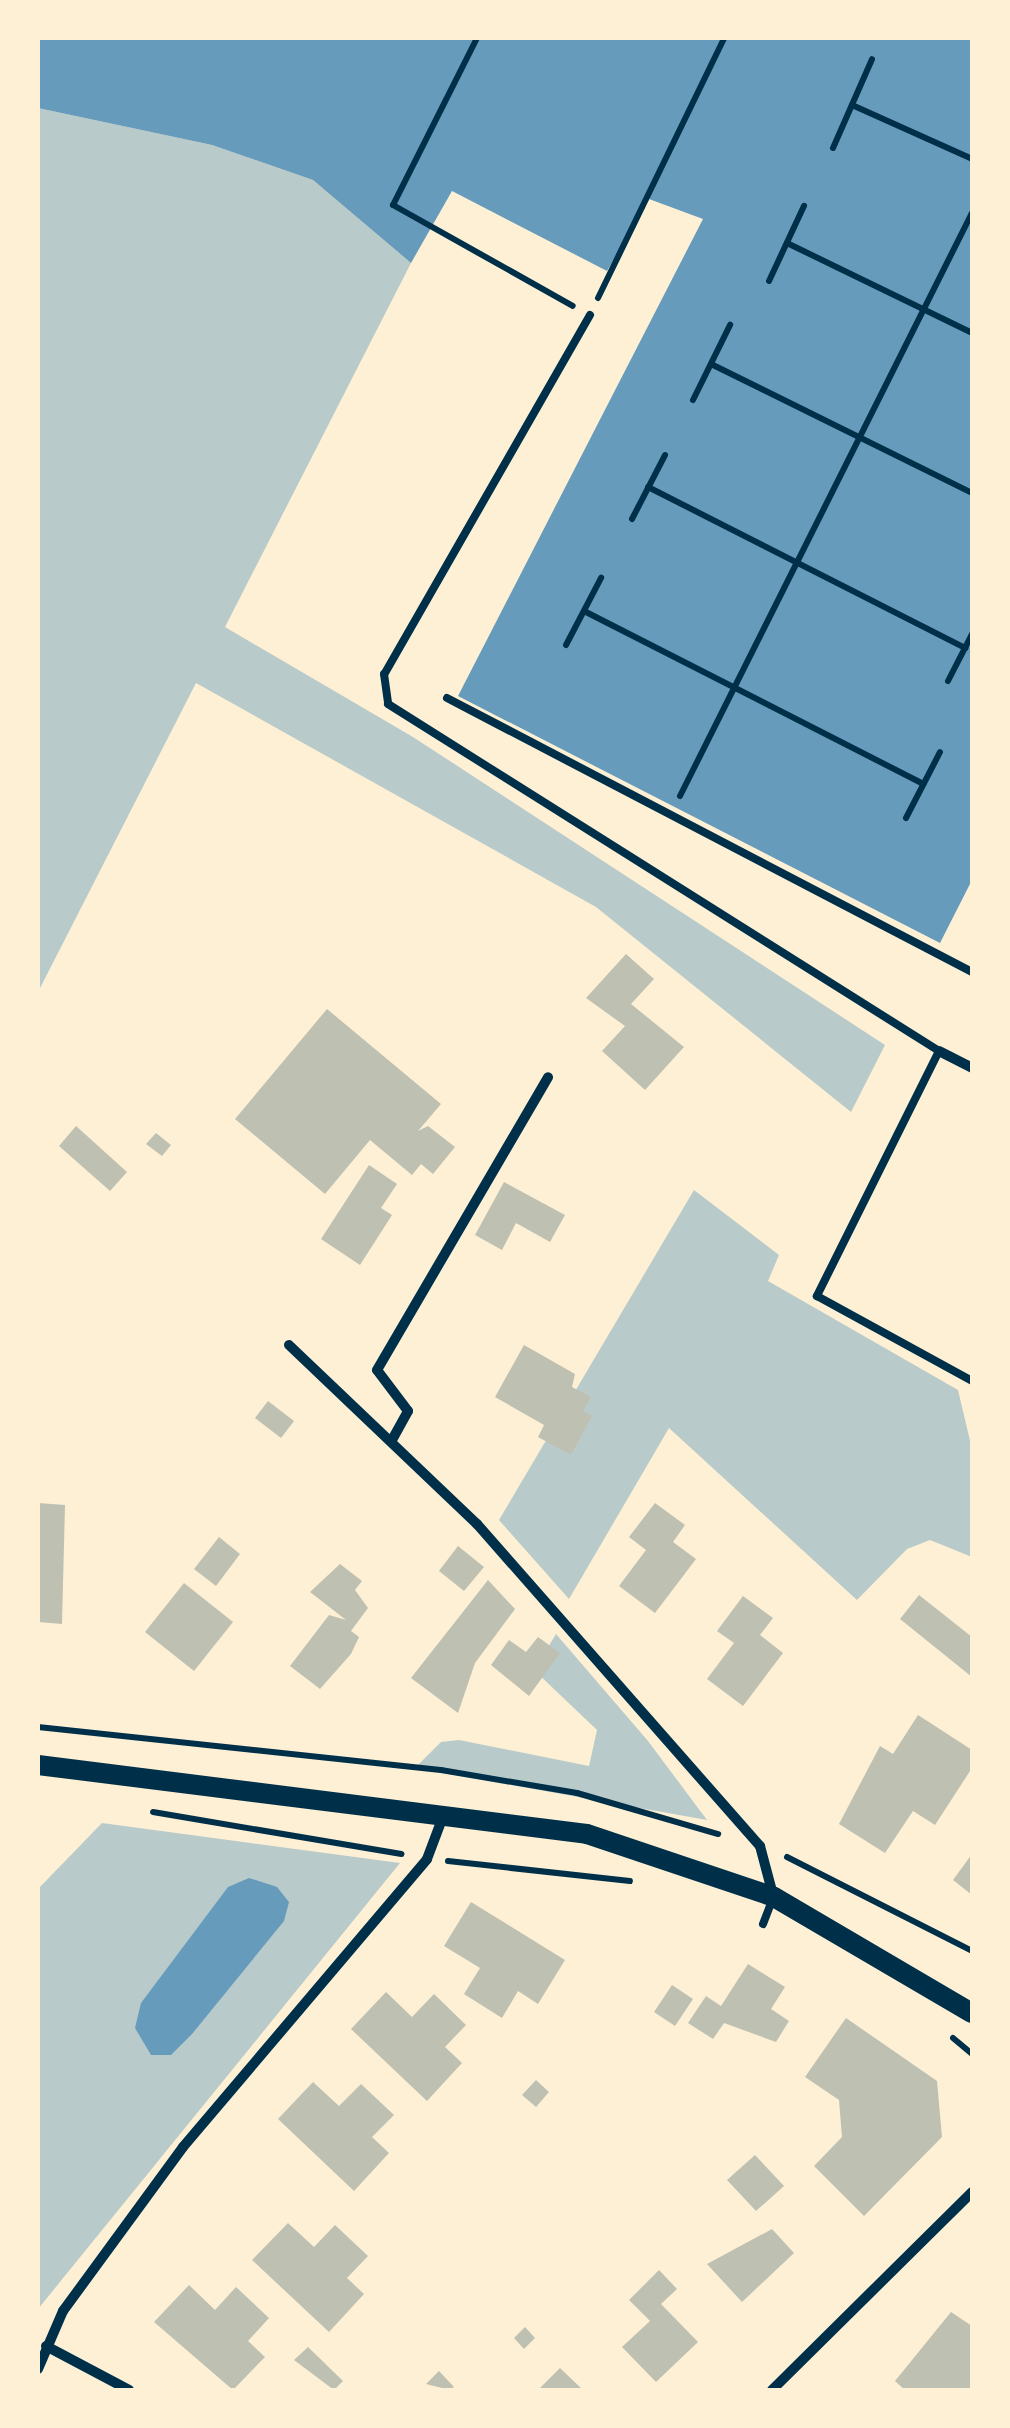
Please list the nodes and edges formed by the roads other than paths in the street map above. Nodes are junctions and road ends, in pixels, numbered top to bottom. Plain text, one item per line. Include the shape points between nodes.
1 (590, 315) road end
2 (447, 698) dead end
3 (972, 972) edge
4 (938, 1051) junction
5 (972, 1068) edge
6 (548, 1077) dead end
7 (289, 1345) dead end
8 (972, 1381) edge
9 (392, 1440) junction
10 (38, 1765) edge
11 (444, 1813) junction
12 (774, 1897) junction
13 (762, 1924) dead end
14 (972, 2013) edge
15 (972, 2192) edge
16 (46, 2346) junction
17 (38, 2369) edge
18 (128, 2390) edge
19 (772, 2390) edge

1 - 4 lane via 384,674 388,704
2 - 3 lane
4 - 5 street
4 - 8 lane via 817,1296
6 - 9 street via 376,1370 408,1411
7 - 9 street
9 - 12 street via 477,1524 760,1846
10 - 11 main road
11 - 12 main road via 586,1834
11 - 16 street via 426,1858 183,2147
12 - 13 lane
12 - 14 main road
15 - 19 street
16 - 17 street
16 - 18 street

